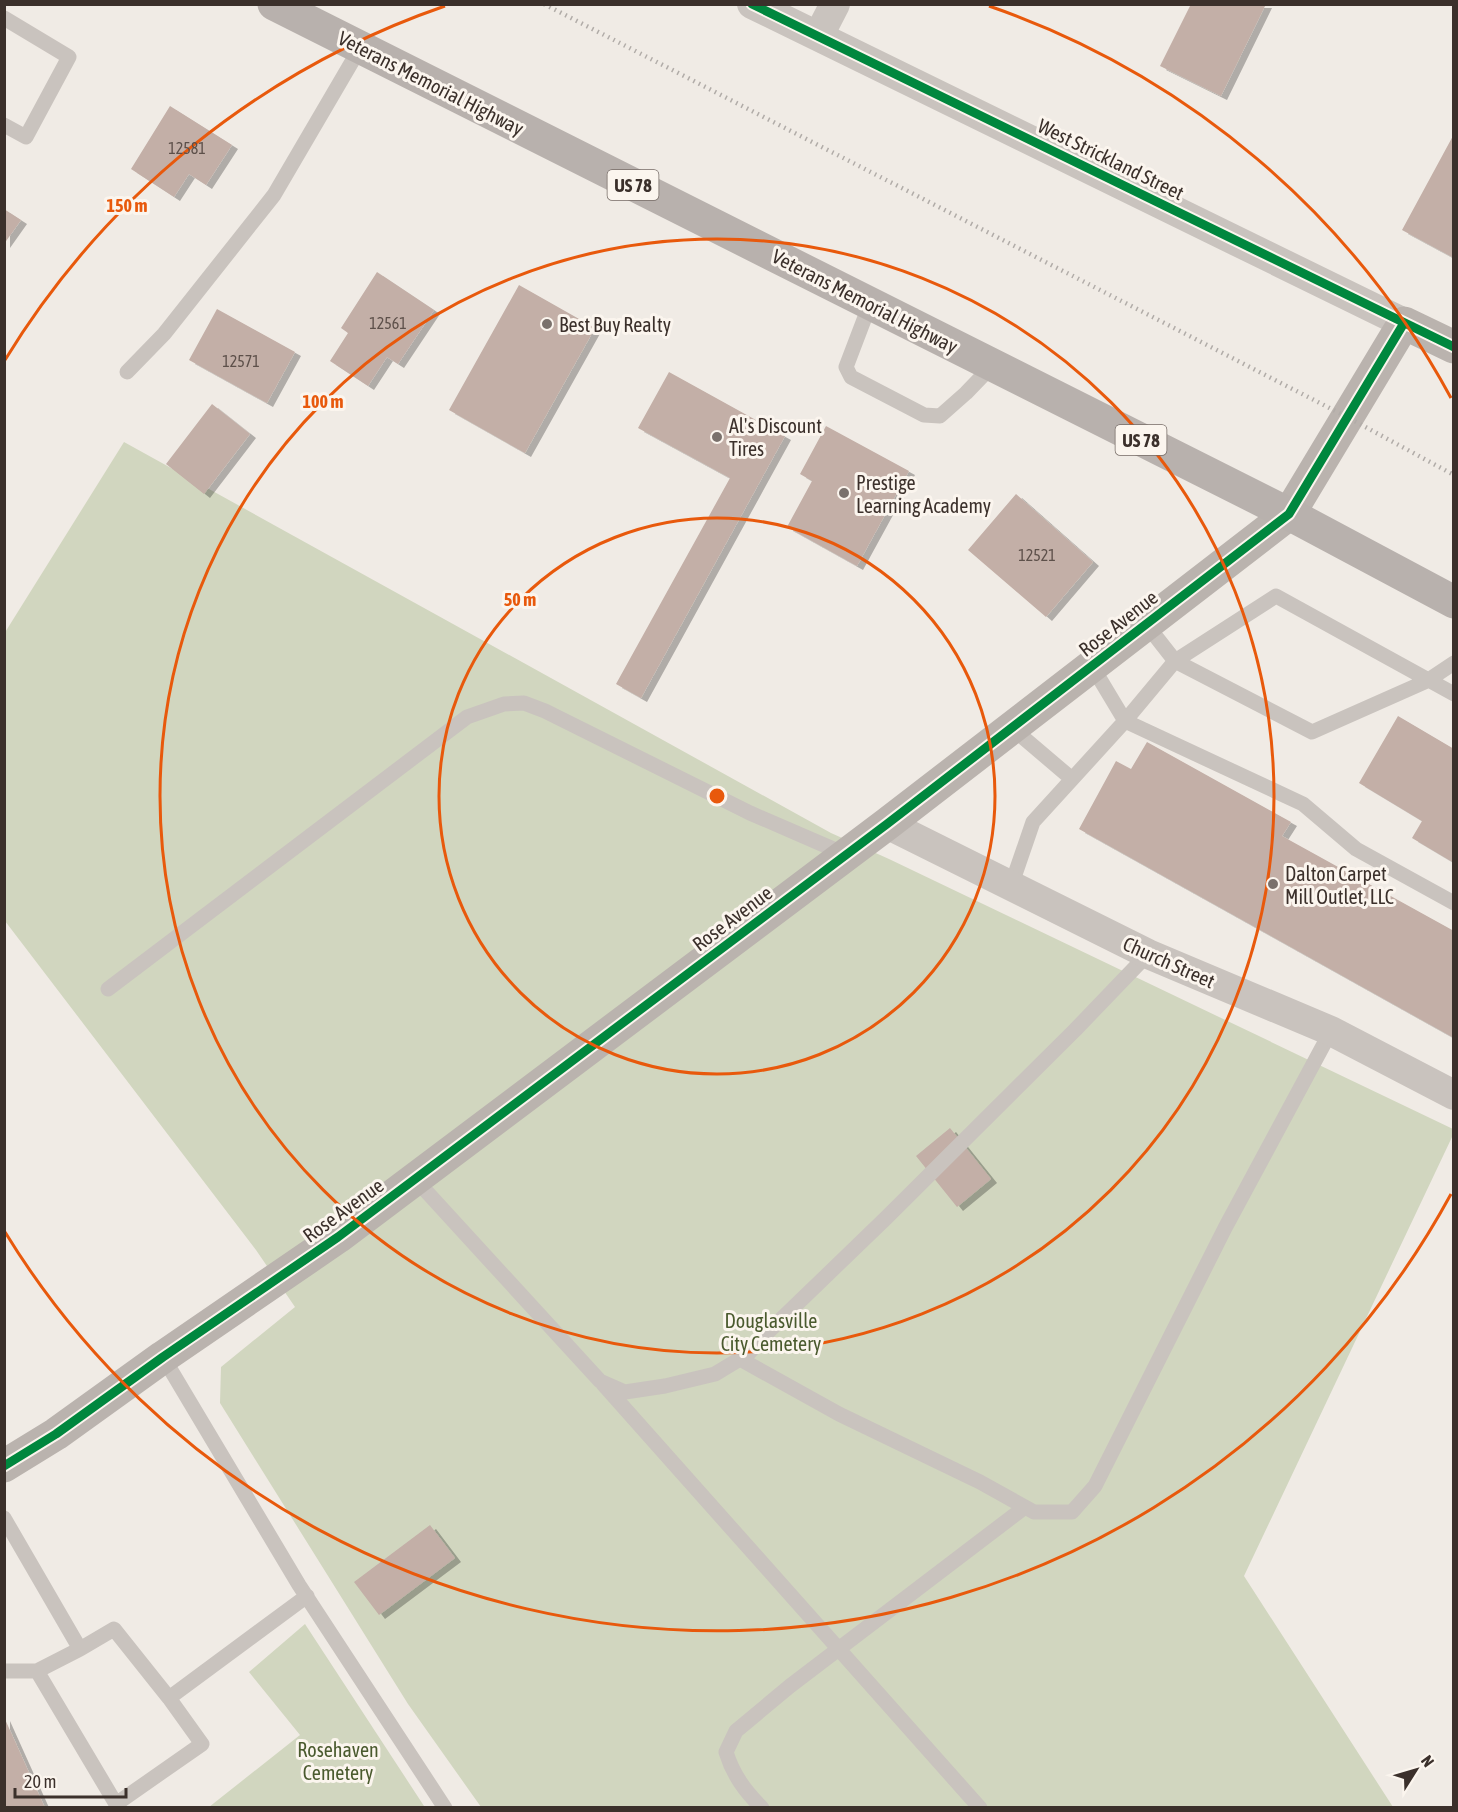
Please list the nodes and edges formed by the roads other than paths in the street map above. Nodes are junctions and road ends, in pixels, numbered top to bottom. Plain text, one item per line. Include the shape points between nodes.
1 (274, 4) edge
2 (752, 4) edge
3 (835, 4) edge
4 (4, 18) edge
5 (819, 35) junction
6 (360, 48) junction
7 (4, 125) edge
8 (870, 304) junction
9 (1404, 323) junction
10 (1454, 346) edge
11 (992, 366) junction
12 (128, 372) dead end
13 (1289, 514) junction
14 (1454, 602) edge
15 (1146, 624) junction
16 (1175, 661) junction
17 (1454, 663) edge
18 (1092, 666) junction
19 (1427, 681) junction
20 (1454, 694) edge
21 (1125, 721) junction
22 (1012, 728) junction
23 (1072, 779) junction
24 (887, 824) junction
25 (847, 855) junction
26 (1011, 886) junction
27 (1454, 903) edge
28 (1148, 954) junction
29 (108, 989) dead end
30 (1331, 1031) junction
31 (1454, 1095) edge
32 (415, 1179) junction
33 (163, 1357) junction
34 (740, 1359) junction
35 (600, 1381) junction
36 (4, 1466) edge
37 (1025, 1507) junction
38 (4, 1518) edge
39 (307, 1596) junction
40 (837, 1648) junction
41 (80, 1649) junction
42 (4, 1671) edge
43 (37, 1671) junction
44 (169, 1698) junction
45 (115, 1806) edge
46 (445, 1808) edge
47 (762, 1808) edge
48 (980, 1808) edge

1 - 6 main road, Veterans Memorial Highway / US 78
2 - 5 street, West Strickland Street
3 - 5 street
4 - 7 lane via 69,57 26,137
5 - 9 street, West Strickland Street
6 - 8 main road, Veterans Memorial Highway / US 78
6 - 12 lane via 274,195 164,334
8 - 11 main road, Veterans Memorial Highway / US 78
8 - 11 lane via 846,367 851,377 924,415 940,416
9 - 10 street, West Strickland Street
9 - 13 street, Rose Avenue
11 - 13 main road, Veterans Memorial Highway / US 78
13 - 14 main road, Veterans Memorial Highway / US 78
13 - 15 street, Rose Avenue
15 - 16 lane
15 - 18 street, Rose Avenue
16 - 19 lane via 1312,732
16 - 19 lane via 1276,596
16 - 21 lane
17 - 19 lane
18 - 21 lane
18 - 22 street, Rose Avenue
19 - 20 lane
21 - 23 lane
21 - 27 lane via 1303,804 1356,849
22 - 23 lane
22 - 24 street, Rose Avenue
23 - 26 lane via 1034,822
24 - 25 street, Rose Avenue
24 - 26 street, Church Street
25 - 29 lane via 750,813 545,711 524,703 504,704 467,717
25 - 32 street, Rose Avenue
26 - 28 street, Church Street
28 - 30 street, Church Street
28 - 34 lane via 895,1210
30 - 31 street, Church Street
30 - 37 lane via 1225,1227 1095,1486 1072,1512 1034,1512
32 - 33 street, Rose Avenue
32 - 35 lane
33 - 36 street, Rose Avenue via 56,1434
33 - 39 lane
34 - 35 lane via 715,1374 664,1386 625,1392
34 - 37 lane via 838,1414
35 - 40 lane
37 - 40 lane
38 - 41 lane
39 - 44 lane
39 - 46 lane
40 - 47 lane via 736,1731 726,1752 731,1769
40 - 48 lane
41 - 43 lane
41 - 44 lane via 114,1629
42 - 43 lane
43 - 45 lane
44 - 45 lane via 202,1744

